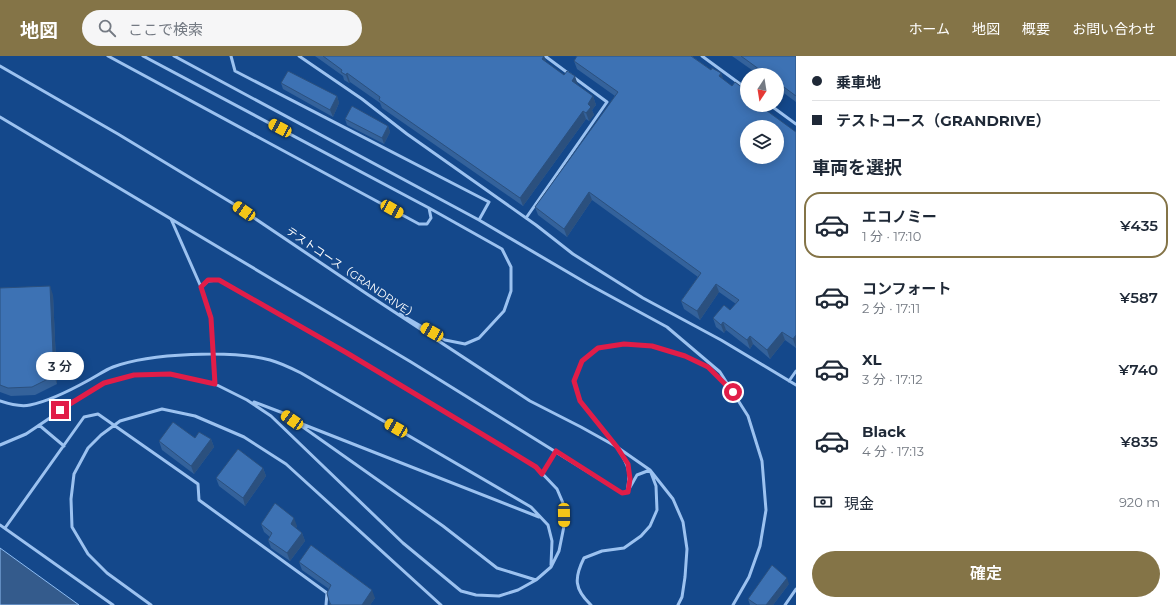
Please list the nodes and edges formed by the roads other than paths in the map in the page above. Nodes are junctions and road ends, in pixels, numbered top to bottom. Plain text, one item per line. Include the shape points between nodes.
1 (108, 56) edge
2 (143, 56) edge
3 (174, 56) edge
4 (231, 56) edge
5 (299, 56) edge
6 (545, 56) edge
7 (702, 56) edge
8 (0, 66) edge
9 (740, 83) edge
10 (780, 112) edge
11 (0, 117) edge
12 (796, 124) edge
13 (429, 208) junction
14 (172, 218) junction
15 (526, 218) junction
16 (479, 220) junction
17 (201, 287) junction
18 (366, 294) junction
19 (214, 354) junction
20 (796, 371) edge
21 (789, 381) junction
22 (215, 384) junction
23 (796, 385) edge
24 (733, 392) junction
25 (247, 400) junction
26 (0, 401) edge
27 (292, 420) junction
28 (38, 425) junction
29 (114, 425) junction
30 (0, 445) edge
31 (64, 446) junction
32 (617, 447) junction
33 (556, 451) junction
34 (650, 470) junction
35 (542, 474) junction
36 (628, 492) junction
37 (542, 518) junction
38 (0, 525) edge
39 (5, 528) junction
40 (551, 567) junction
41 (536, 580) junction
42 (796, 589) edge
43 (113, 605) edge
44 (152, 605) edge
45 (326, 605) edge
46 (441, 605) edge
47 (591, 605) edge
48 (678, 605) edge
49 (733, 605) edge
50 (785, 605) edge

1 - 13 lane via 419,224 427,224 431,218
2 - 13 lane
3 - 16 lane
4 - 16 lane via 235,71 489,202
5 - 15 lane
6 - 15 lane via 607,102
7 - 9 lane
8 - 18 lane, テストコース（GRANDRIVE） via 232,203
10 - 12 lane
11 - 14 lane
13 - 18 lane via 502,249 512,267 511,291 504,311 479,338 465,344 445,340
14 - 17 lane
14 - 33 lane
15 - 21 lane via 573,254 643,298 721,340
16 - 24 lane via 667,327 720,372
17 - 19 lane via 211,318
17 - 35 lane via 208,280 219,280 347,353 536,467
18 - 32 lane, テストコース（GRANDRIVE） via 530,402
19 - 22 lane
19 - 26 lane via 138,360 113,367 50,399 29,406
19 - 37 lane via 271,360 301,373 531,507
20 - 21 lane
21 - 23 lane
22 - 25 lane
22 - 28 lane via 170,374 134,375 104,383
24 - 32 lane via 708,367 685,356 652,346 624,344 598,348 582,361 574,381 580,401
24 - 49 lane via 748,416 762,461 766,510 760,546 749,577
25 - 27 lane
25 - 41 lane via 271,416 403,543 461,591 476,595 499,596 518,590
27 - 37 lane
27 - 41 lane via 443,526 497,568
28 - 30 lane via 26,434
28 - 31 lane
29 - 31 lane via 98,414 84,417
29 - 44 lane via 88,448 74,474 71,500 72,527 92,559
29 - 45 lane via 198,484 199,500 327,593
29 - 46 lane via 162,409 195,416 244,437 286,464
31 - 39 lane
32 - 34 lane, テストコース（GRANDRIVE）
32 - 36 lane via 628,464
33 - 35 lane
33 - 36 lane via 622,493
34 - 36 lane via 637,475
34 - 47 lane via 656,486 657,510 650,526 624,548 602,551 584,558 577,571 577,585 582,597
34 - 48 lane, テストコース（GRANDRIVE） via 673,499 683,522 687,549 682,597
35 - 40 lane via 557,489 563,503 564,526 559,551
37 - 40 lane via 548,525 552,541
38 - 39 lane
39 - 43 lane
40 - 41 lane
42 - 50 lane

